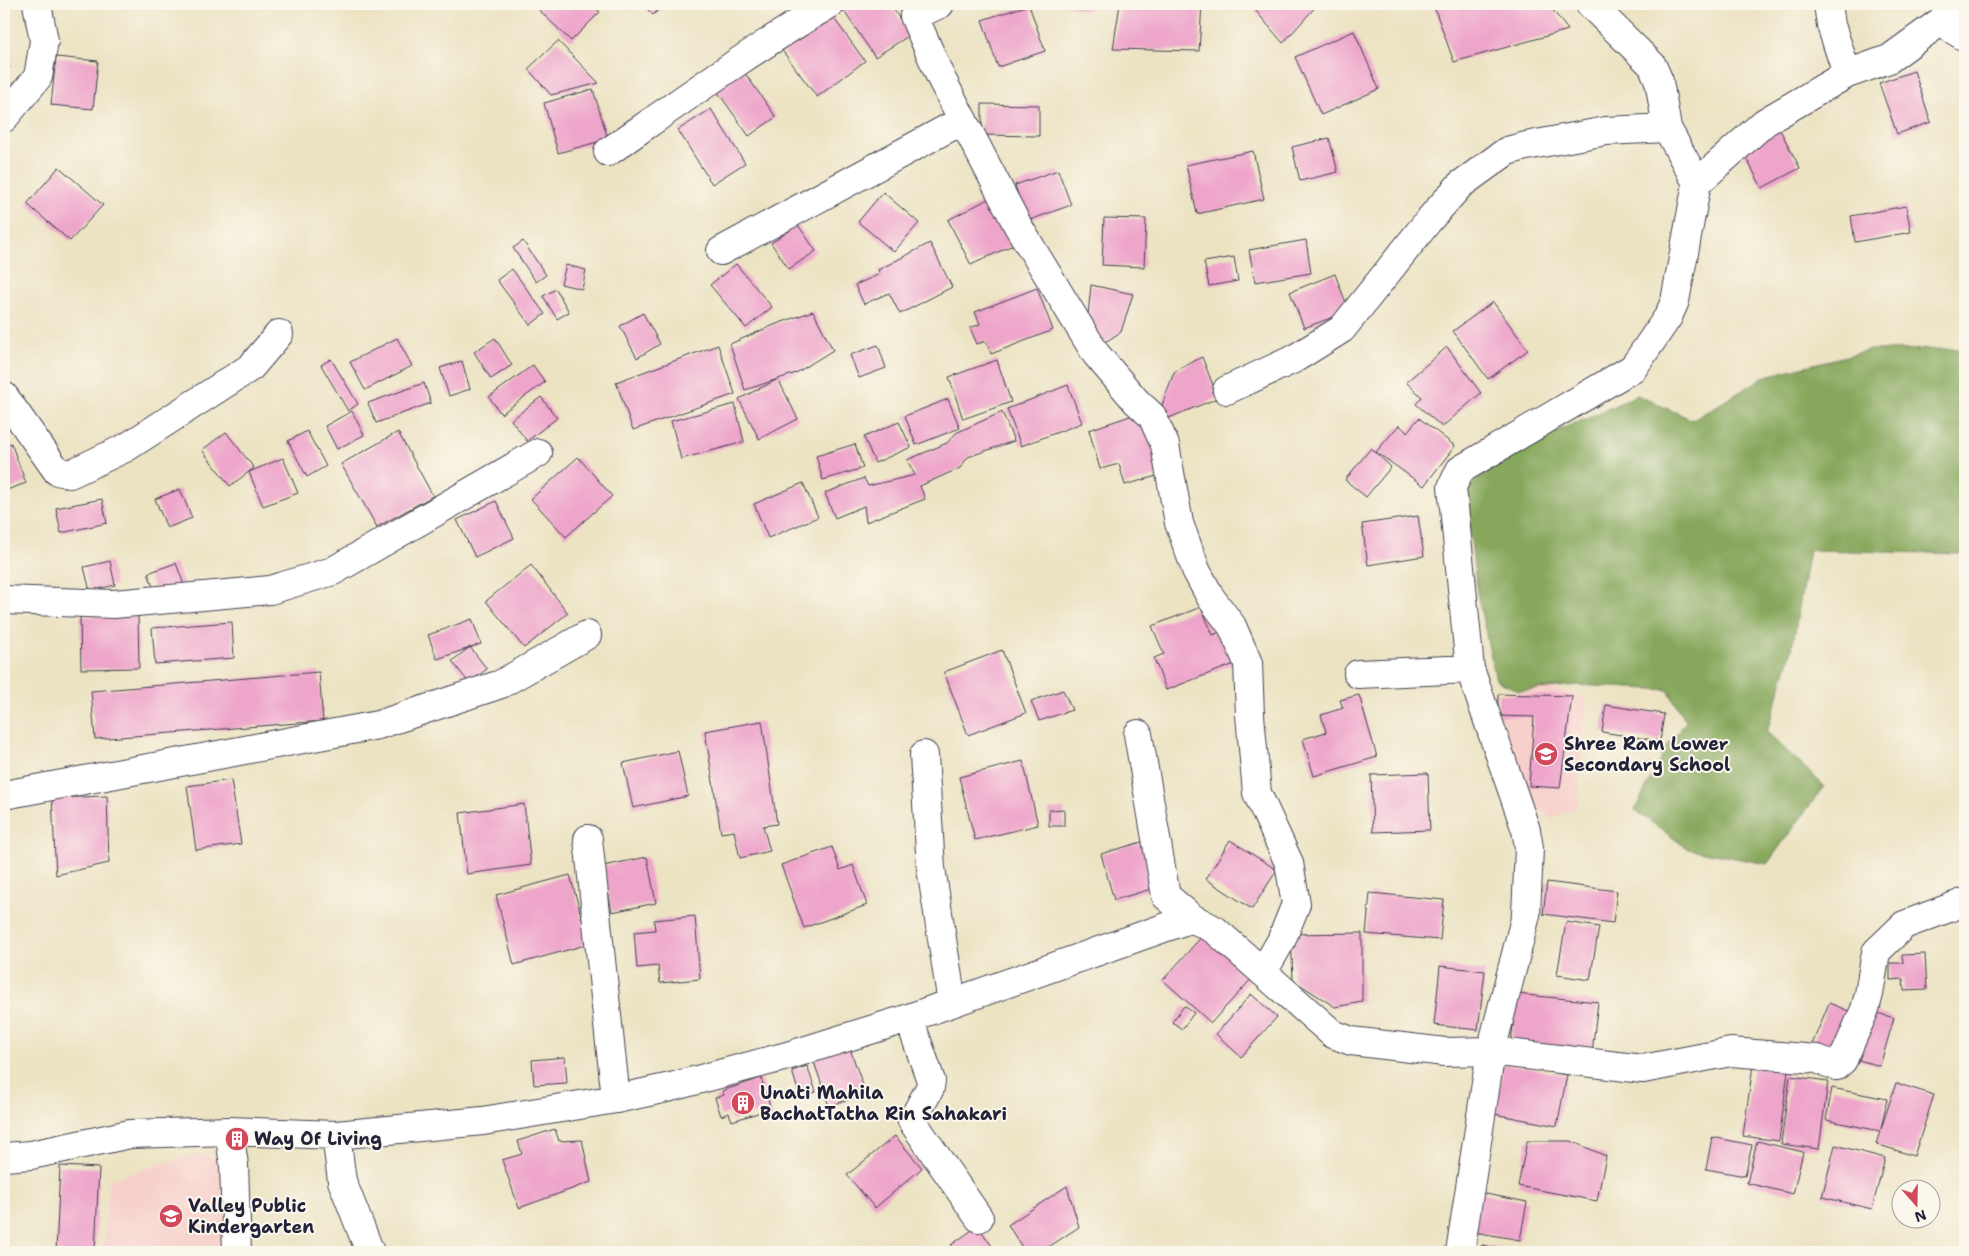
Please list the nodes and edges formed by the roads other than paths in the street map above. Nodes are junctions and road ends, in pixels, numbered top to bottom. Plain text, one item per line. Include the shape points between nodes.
1 (37, 4) edge
2 (830, 4) edge
3 (940, 4) edge
4 (1590, 4) edge
5 (1828, 4) edge
6 (912, 10) edge
7 (1948, 13) edge
8 (1965, 37) edge
9 (1847, 74) junction
10 (4, 118) edge
11 (963, 120) junction
12 (1667, 128) junction
13 (608, 152) dead end
14 (1697, 183) junction
15 (721, 251) dead end
16 (279, 334) dead end
17 (1227, 390) dead end
18 (4, 396) edge
19 (538, 453) dead end
20 (4, 600) edge
21 (587, 635) dead end
22 (1470, 669) junction
23 (1358, 674) dead end
24 (1138, 734) dead end
25 (924, 755) dead end
26 (4, 795) edge
27 (588, 840) dead end
28 (1965, 902) edge
29 (1192, 918) junction
30 (1263, 972) junction
31 (952, 1003) junction
32 (909, 1018) junction
33 (1491, 1051) junction
34 (616, 1098) junction
35 (229, 1131) junction
36 (336, 1135) junction
37 (4, 1156) edge
38 (979, 1218) dead end
39 (237, 1252) edge
40 (370, 1252) edge
41 (1460, 1252) edge

1 - 10 street via 44,41 38,77
2 - 13 street via 793,25
3 - 6 street
4 - 12 street via 1652,65 1659,81
5 - 9 street via 1831,25
6 - 11 street
7 - 8 street
7 - 9 street via 1889,59
9 - 14 street via 1765,122
11 - 15 street
11 - 30 street via 1018,226 1096,354 1152,416 1165,445 1179,523 1196,570 1211,598 1232,626 1248,663 1257,793 1289,863 1296,904 1281,941
12 - 14 street
12 - 17 street via 1606,131 1507,151 1460,185 1342,329 1294,359
14 - 22 street via 1675,301 1668,317 1633,368 1460,470 1452,486
16 - 18 street via 251,367 127,447 70,474 57,471
19 - 20 street via 333,571 270,590 114,604
21 - 26 street via 501,684 378,725
22 - 23 street
22 - 33 street via 1526,830 1529,848 1526,915
24 - 29 street via 1166,896
25 - 31 street via 931,868
27 - 34 street
28 - 33 street via 1904,925 1876,952 1864,1009 1844,1060 1836,1066 1817,1059 1731,1052 1643,1069
29 - 30 street via 1214,930
29 - 31 street
30 - 33 street via 1333,1034 1351,1041 1444,1052
31 - 32 street
32 - 34 street via 787,1056
32 - 38 street via 931,1081 912,1121
33 - 41 street
34 - 36 street via 483,1121
35 - 36 street
35 - 37 street via 130,1134 31,1155
35 - 39 street via 234,1165
36 - 40 street via 342,1181

